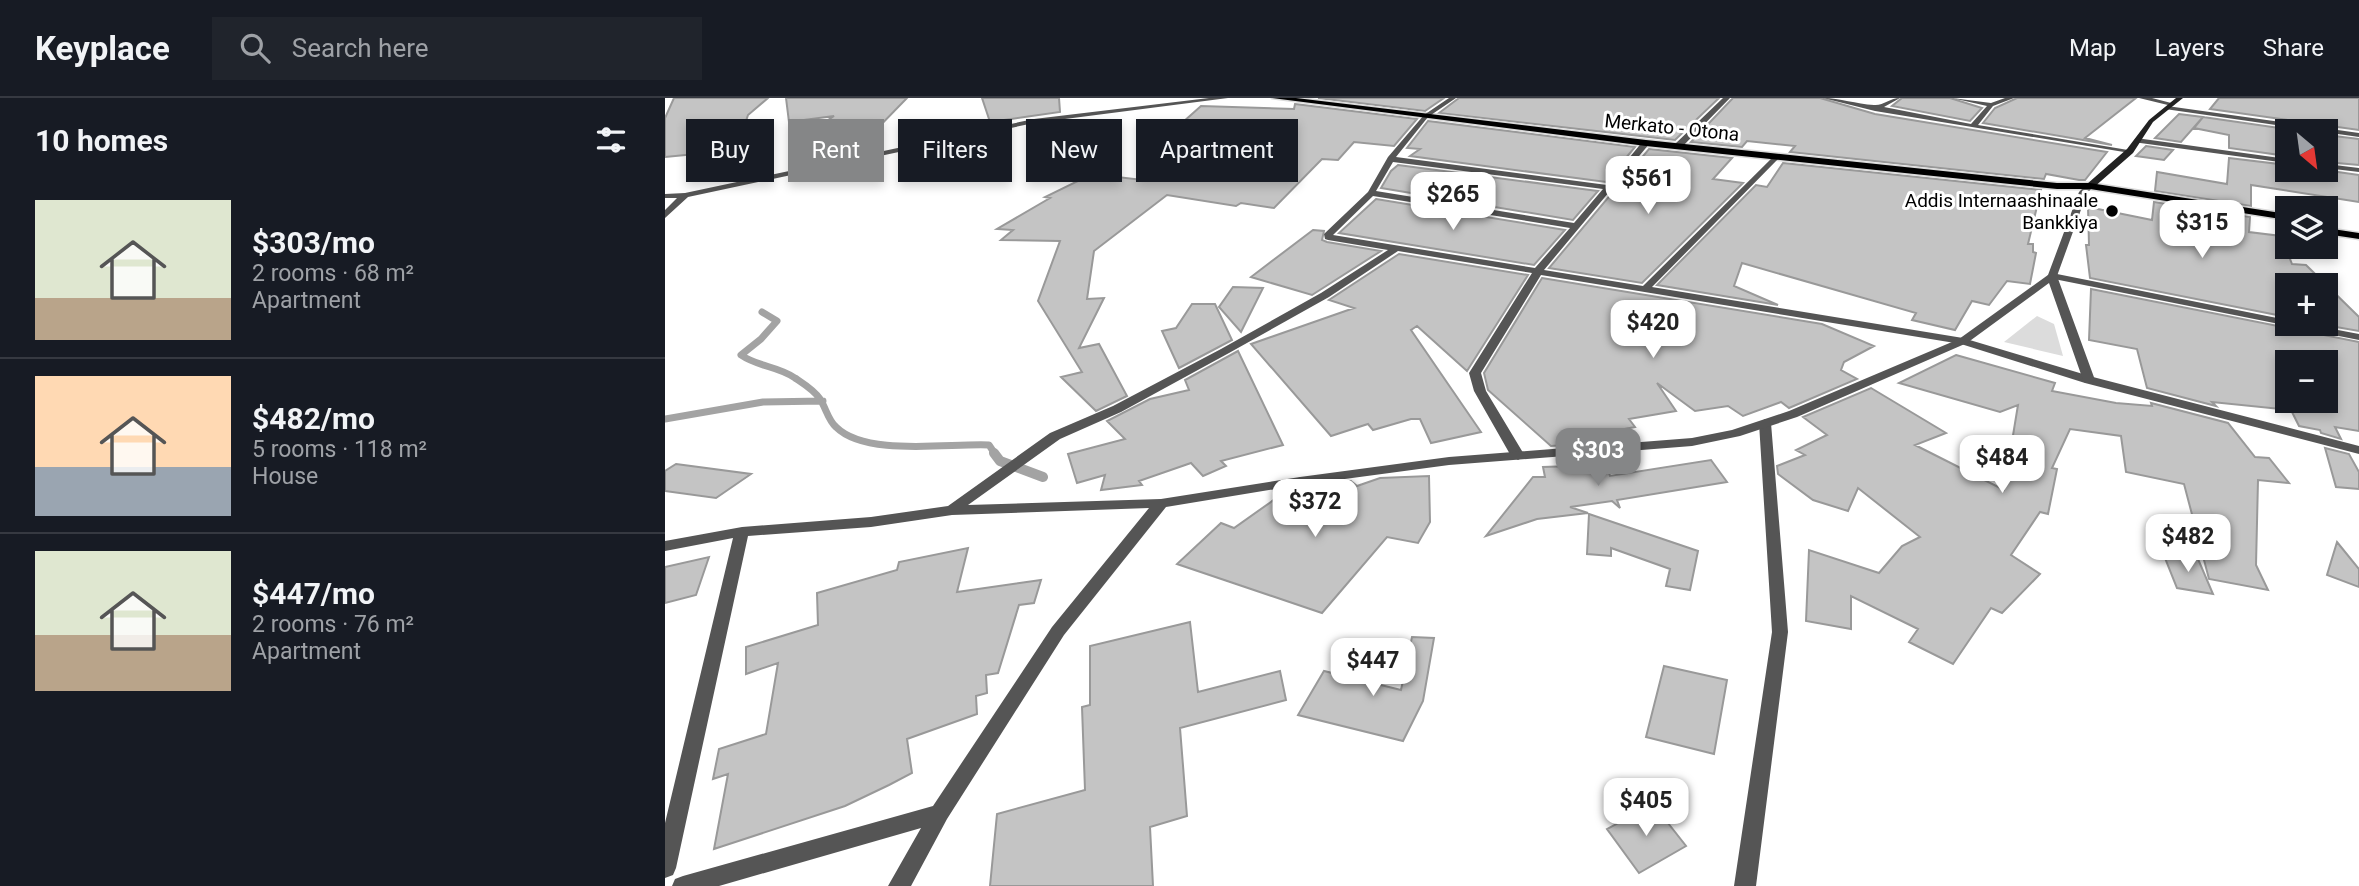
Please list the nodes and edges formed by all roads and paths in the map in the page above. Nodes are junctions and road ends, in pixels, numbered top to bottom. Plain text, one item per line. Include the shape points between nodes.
1 (1225, 98) edge
2 (1276, 98) edge
3 (1285, 98) edge
4 (1453, 98) edge
5 (1710, 98) edge
6 (1826, 98) edge
7 (1897, 98) edge
8 (1955, 98) edge
9 (2011, 98) edge
10 (2142, 98) edge
11 (1725, 99) edge
12 (2173, 103) edge
13 (1991, 105) junction
14 (1875, 109) junction
15 (1426, 116) junction
16 (2275, 125) edge
17 (1973, 126) junction
18 (2338, 133) edge
19 (2359, 135) edge
20 (2136, 140) junction
21 (1646, 143) junction
22 (1678, 146) junction
23 (2130, 151) junction
24 (1776, 156) junction
25 (2275, 158) edge
26 (1391, 159) junction
27 (2338, 167) edge
28 (2359, 170) edge
29 (1607, 187) junction
30 (2087, 189) junction
31 (1371, 193) junction
32 (685, 195) junction
33 (665, 196) edge
34 (665, 215) edge
35 (2275, 215) edge
36 (2275, 223) edge
37 (2338, 225) edge
38 (1577, 226) junction
39 (2359, 228) edge
40 (2338, 233) edge
41 (2359, 236) edge
42 (1395, 249) junction
43 (1538, 271) junction
44 (2052, 276) junction
45 (1645, 289) junction
46 (2275, 320) edge
47 (2338, 333) edge
48 (2359, 337) edge
49 (1963, 341) junction
50 (2089, 380) junction
51 (1765, 423) junction
52 (2359, 450) edge
53 (1518, 456) junction
54 (1161, 503) junction
55 (953, 510) junction
56 (742, 532) junction
57 (665, 546) edge
58 (940, 813) junction
59 (665, 868) edge
60 (683, 886) edge
61 (899, 886) edge
62 (1745, 886) edge

1 - 32 street via 1034,121
2 - 3 main road, Merkato - Otona
3 - 15 main road, Merkato - Otona
4 - 15 street
5 - 11 street
6 - 14 street
7 - 14 street
8 - 13 street
9 - 13 street
10 - 12 street
11 - 22 street
12 - 16 street
12 - 20 main road
13 - 17 street
14 - 17 street
15 - 21 main road, Merkato - Otona
15 - 26 street
17 - 23 street
18 - 19 street
20 - 23 main road
20 - 25 street
21 - 22 main road, Merkato - Otona
21 - 29 street
22 - 24 main road, Merkato - Otona
23 - 30 main road
24 - 30 main road, Merkato - Otona
24 - 45 street
26 - 29 street
26 - 31 street
27 - 28 street
29 - 38 street
30 - 35 main road
30 - 36 main road
30 - 44 street
31 - 38 street
31 - 42 street via 1328,237
32 - 33 street
32 - 34 street
37 - 39 main road
38 - 43 street
40 - 41 main road
42 - 43 street
42 - 55 street via 1325,296 1247,339 1117,409 1055,436
43 - 45 street
43 - 53 street via 1475,373 1480,391
44 - 46 street
44 - 49 street
44 - 50 street
45 - 49 street
47 - 48 street
49 - 50 street
49 - 51 street
50 - 52 street
51 - 53 street via 1692,442
51 - 62 street via 1780,632
53 - 54 street via 1449,461
54 - 55 street
54 - 58 street via 1058,631
55 - 56 street
56 - 57 street
56 - 59 street
58 - 60 street
58 - 61 street

